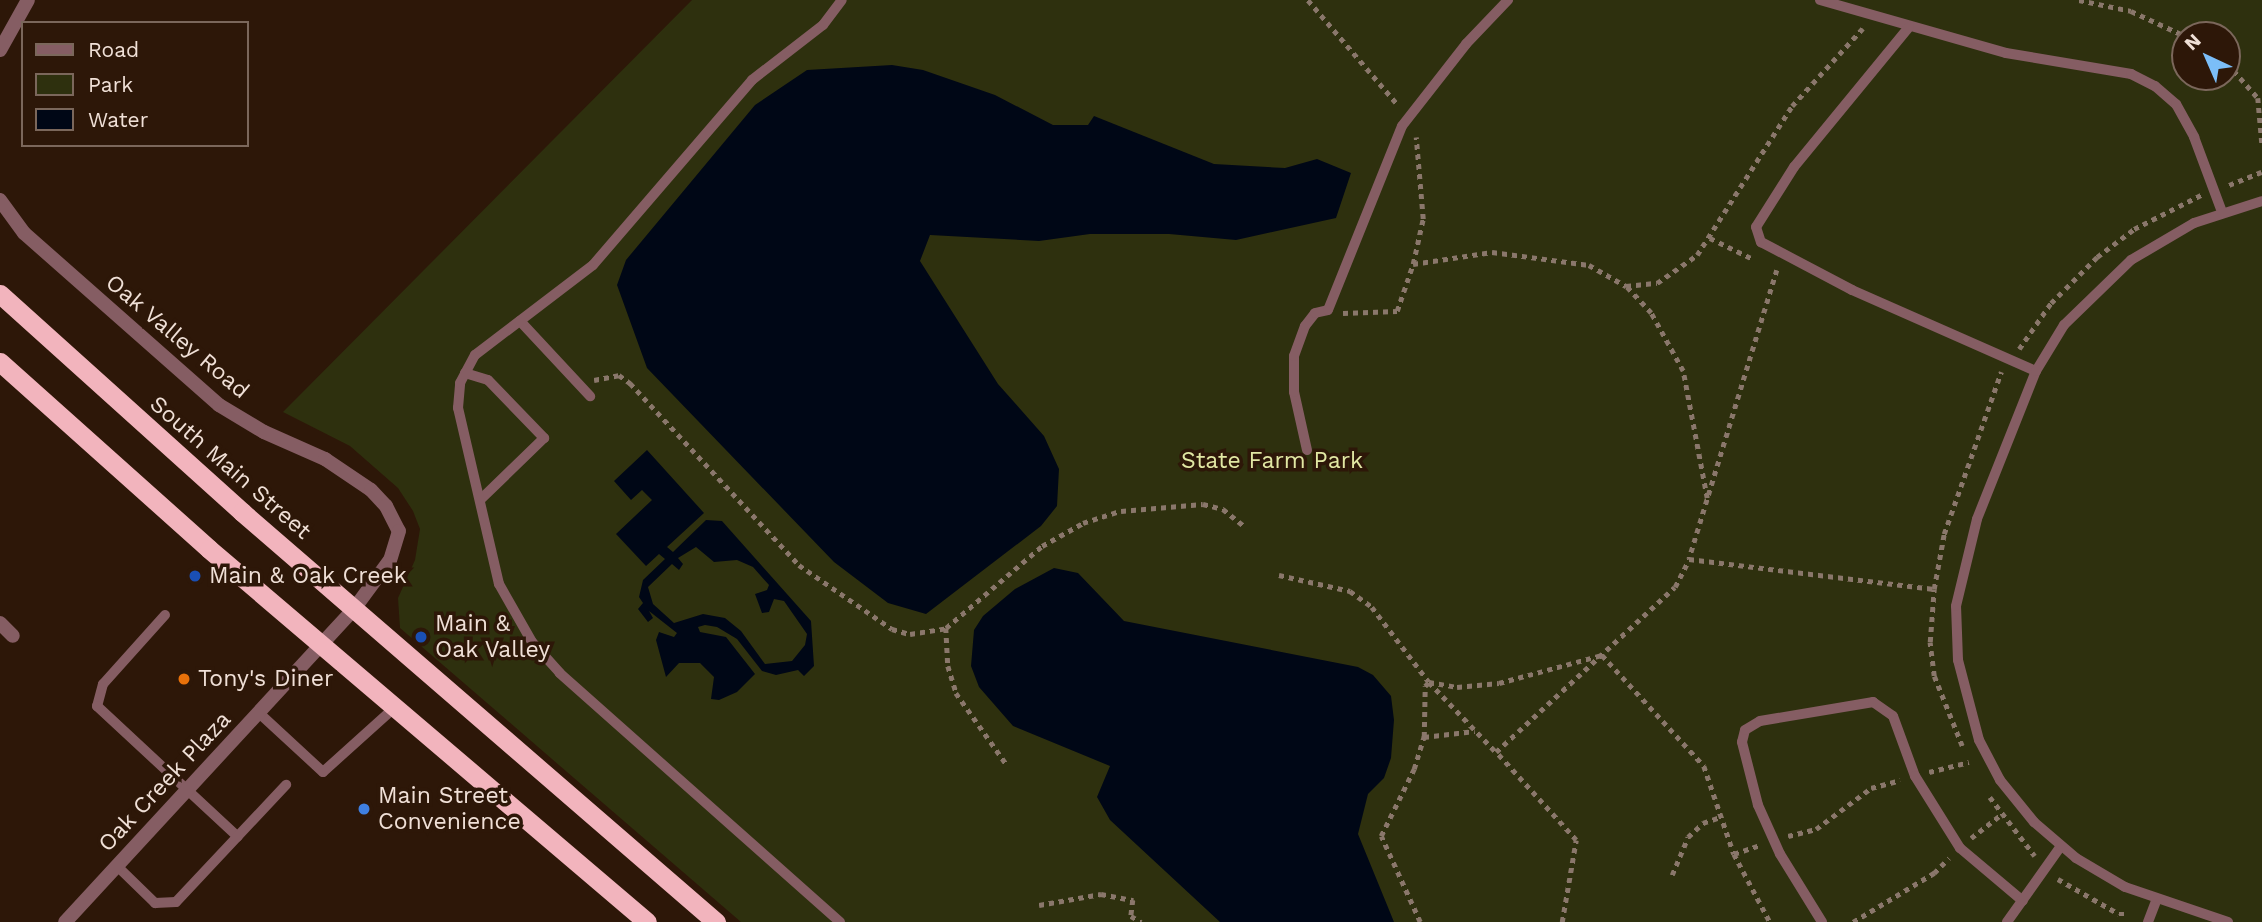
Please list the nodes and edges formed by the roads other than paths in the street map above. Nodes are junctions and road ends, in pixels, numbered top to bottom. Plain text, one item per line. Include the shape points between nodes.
1 (28, 0) edge
2 (842, 0) edge
3 (1508, 0) edge
4 (1820, 0) edge
5 (1909, 27) junction
6 (0, 50) edge
7 (0, 200) edge
8 (2262, 201) edge
9 (2222, 212) junction
10 (0, 294) edge
11 (520, 321) junction
12 (0, 362) edge
13 (2036, 371) junction
14 (465, 373) junction
15 (590, 396) dead end
16 (1307, 450) dead end
17 (481, 499) junction
18 (354, 609) junction
19 (165, 615) dead end
20 (0, 624) edge
21 (13, 636) dead end
22 (321, 646) junction
23 (394, 708) junction
24 (259, 713) junction
25 (286, 785) dead end
26 (188, 790) junction
27 (238, 837) junction
28 (2061, 846) junction
29 (118, 867) junction
30 (2157, 899) junction
31 (2023, 901) junction
32 (65, 922) edge
33 (647, 922) edge
34 (716, 922) edge
35 (840, 922) edge
36 (1822, 922) edge
37 (2007, 922) edge
38 (2148, 922) edge
39 (2228, 922) edge

1 - 6 street
2 - 11 lane via 823,25 752,80 593,265
3 - 16 lane via 1466,44 1402,126 1328,310 1315,313 1305,326 1294,356 1294,392
4 - 5 lane
5 - 9 lane via 2007,53 2090,64 2131,74 2155,86 2176,104 2194,137
5 - 13 lane via 1794,167 1756,227 1760,242 1852,290
7 - 18 street, Oak Valley Road via 24,233 219,405 264,432 326,458 371,489 386,506 399,531 396,550
8 - 9 lane
9 - 13 lane via 2131,260 2106,280 2064,325
10 - 18 highway, South Main Street
11 - 14 lane via 475,355
11 - 15 lane
12 - 22 highway
13 - 28 lane via 1969,544 1955,637 1963,686 1988,760 2034,822
14 - 17 lane via 458,408
14 - 17 lane via 488,380 544,438
17 - 35 lane via 499,584 532,642 560,673
18 - 22 street, Oak Creek Plaza
18 - 34 highway, South Main Street
19 - 26 lane via 103,684 97,706
20 - 21 street
22 - 23 highway
22 - 24 street, Oak Creek Plaza
23 - 24 lane via 323,772
23 - 33 highway
24 - 26 street, Oak Creek Plaza
25 - 27 lane
26 - 27 lane
26 - 29 street, Oak Creek Plaza
27 - 29 lane via 183,898 167,905 155,903
28 - 30 lane via 2125,887
28 - 31 lane
29 - 32 street, Oak Creek Plaza
30 - 38 lane
30 - 39 lane
31 - 36 lane via 1960,848 1915,776 1893,716 1873,702 1760,721 1745,730 1742,742 1758,805
31 - 37 lane

